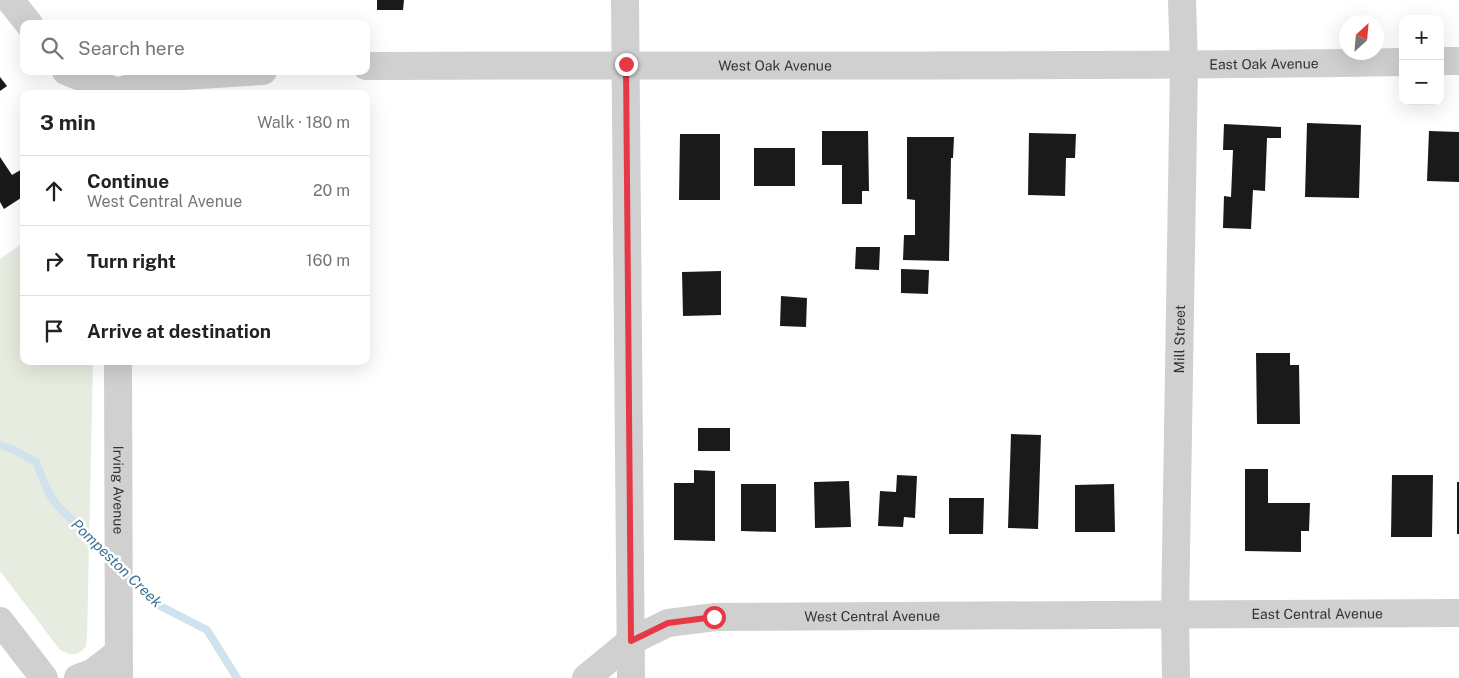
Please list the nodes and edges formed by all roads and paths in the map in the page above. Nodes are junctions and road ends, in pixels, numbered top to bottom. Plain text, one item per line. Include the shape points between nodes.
1 (10, 0) edge
2 (624, 0) edge
3 (1182, 0) edge
4 (26, 20) edge
5 (1444, 61) edge
6 (1459, 61) edge
7 (1399, 62) edge
8 (626, 64) junction
9 (370, 66) edge
10 (1184, 66) junction
11 (75, 75) edge
12 (199, 75) edge
13 (110, 90) edge
14 (127, 90) edge
15 (118, 365) edge
16 (1459, 613) edge
17 (1174, 615) junction
18 (0, 621) edge
19 (631, 641) junction
20 (118, 666) edge
21 (44, 678) edge
22 (78, 678) edge
23 (586, 678) edge
24 (632, 678) edge
25 (1176, 678) edge

1 - 4 street
2 - 8 street
3 - 10 street, Mill Street
5 - 6 street
7 - 10 street, East Oak Avenue
8 - 9 street, West Oak Avenue
8 - 10 street, West Oak Avenue
8 - 19 street
10 - 17 street, Mill Street
11 - 13 street
12 - 14 street via 168,77
15 - 20 street, Irving Avenue
16 - 17 street, East Central Avenue
17 - 19 street, West Central Avenue via 714,617 668,623
17 - 25 street, Mill Street
18 - 21 street
19 - 23 street, West Central Avenue
19 - 24 street
20 - 22 street

